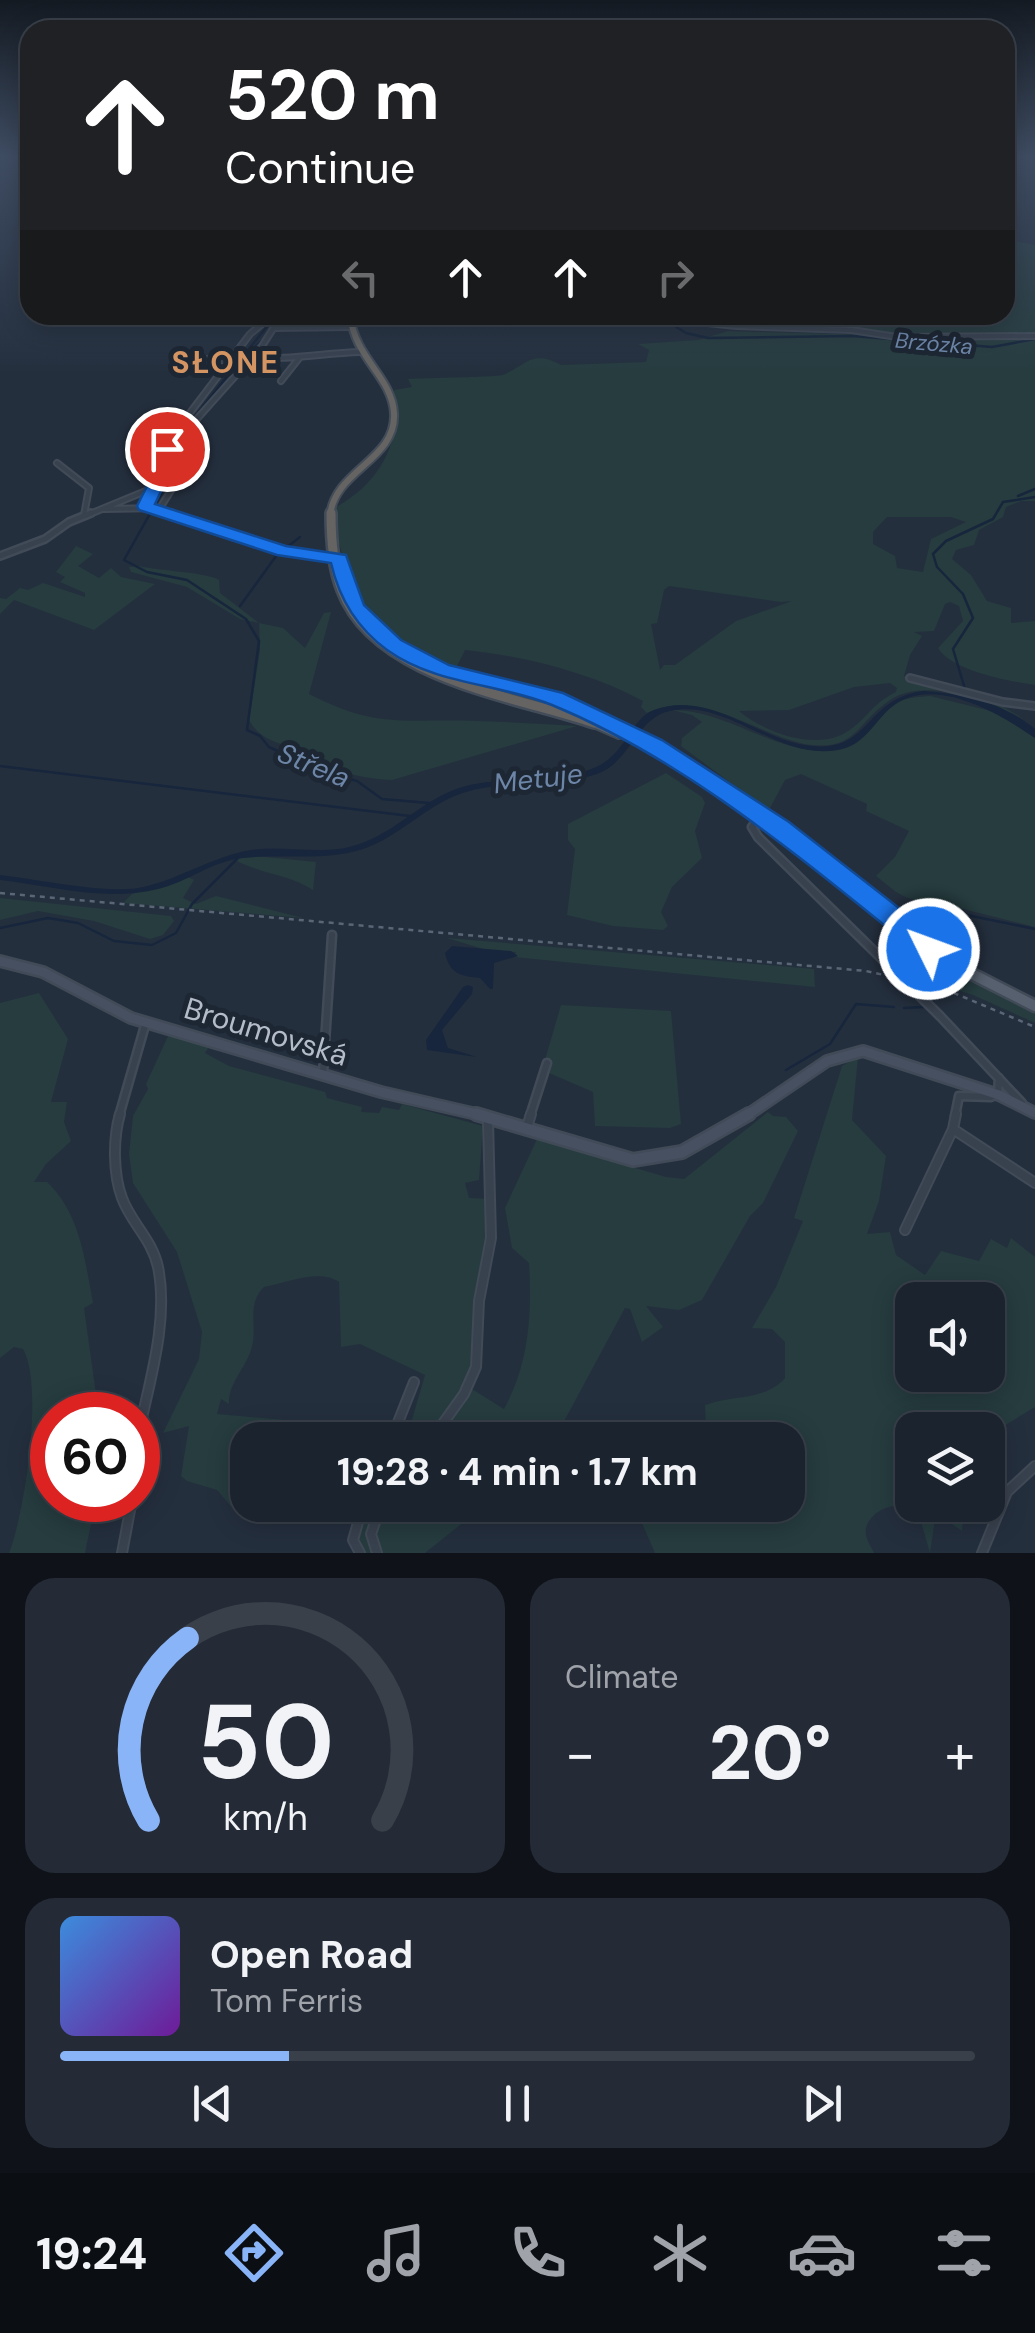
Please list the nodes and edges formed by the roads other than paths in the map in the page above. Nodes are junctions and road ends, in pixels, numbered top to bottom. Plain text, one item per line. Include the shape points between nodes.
1 (261, 325) edge
2 (277, 325) edge
3 (724, 325) edge
4 (352, 327) joint
5 (276, 328) junction
6 (1035, 336) edge
7 (360, 352) junction
8 (302, 355) junction
9 (180, 356) dead end
10 (250, 357) junction
11 (231, 362) junction
12 (228, 378) junction
13 (280, 381) dead end
14 (57, 463) dead end
15 (153, 488) junction
16 (153, 507) junction
17 (105, 509) junction
18 (84, 515) junction
19 (0, 556) edge
20 (336, 559) junction
21 (910, 678) dead end
22 (1035, 706) edge
23 (598, 722) joint
24 (760, 818) junction
25 (332, 935) dead end
26 (910, 935) junction
27 (928, 948) junction
28 (0, 961) edge
29 (998, 986) joint
30 (1035, 1006) edge
31 (146, 1022) junction
32 (547, 1063) dead end
33 (323, 1074) junction
34 (999, 1078) junction
35 (998, 1093) junction
36 (1024, 1105) junction
37 (1035, 1113) edge
38 (488, 1118) junction
39 (953, 1129) junction
40 (526, 1130) junction
41 (1035, 1182) edge
42 (906, 1230) dead end
43 (414, 1382) dead end
44 (147, 1392) edge
45 (399, 1422) edge
46 (444, 1422) edge
47 (1035, 1466) edge
48 (128, 1522) edge
49 (355, 1522) edge
50 (375, 1522) edge
51 (122, 1553) edge
52 (360, 1553) edge
53 (376, 1553) edge
54 (982, 1553) edge

1 - 11 street
2 - 5 street
3 - 6 street via 897,337
4 - 5 street
4 - 7 highway
5 - 10 street
7 - 8 street
7 - 20 highway via 386,384 394,424 338,491 331,510
8 - 10 street
8 - 13 street
9 - 11 street
10 - 12 street
11 - 12 street
12 - 15 street via 177,430
12 - 16 street via 185,433 174,459 176,483
14 - 18 street via 88,488
15 - 16 street
15 - 17 street
16 - 17 street
16 - 20 street via 269,547
17 - 18 street
18 - 19 street
20 - 23 highway via 356,608 407,654 454,674 535,692
21 - 22 street via 998,703
23 - 24 main road
24 - 26 main road via 889,912
24 - 34 street via 752,827 758,836
25 - 33 street
26 - 27 main road via 923,936
26 - 27 main road via 905,942 911,950
27 - 29 main road
28 - 31 main road, Broumovská via 44,972
29 - 30 main road
31 - 33 main road, Broumovská
31 - 44 street via 114,1134 122,1198 151,1243 159,1270 158,1337
32 - 40 street
33 - 38 main road, Broumovská
34 - 35 street
34 - 36 street
35 - 36 main road, Broumovská
35 - 39 street via 960,1094
35 - 40 main road, Broumovská via 879,1054 844,1053 701,1146 660,1160 620,1158
36 - 37 main road, Broumovská
38 - 40 main road, Broumovská
38 - 46 street via 491,1238 476,1367
39 - 41 street
39 - 42 street
43 - 45 street
47 - 54 street via 993,1515
48 - 51 street
49 - 52 street
50 - 53 street

